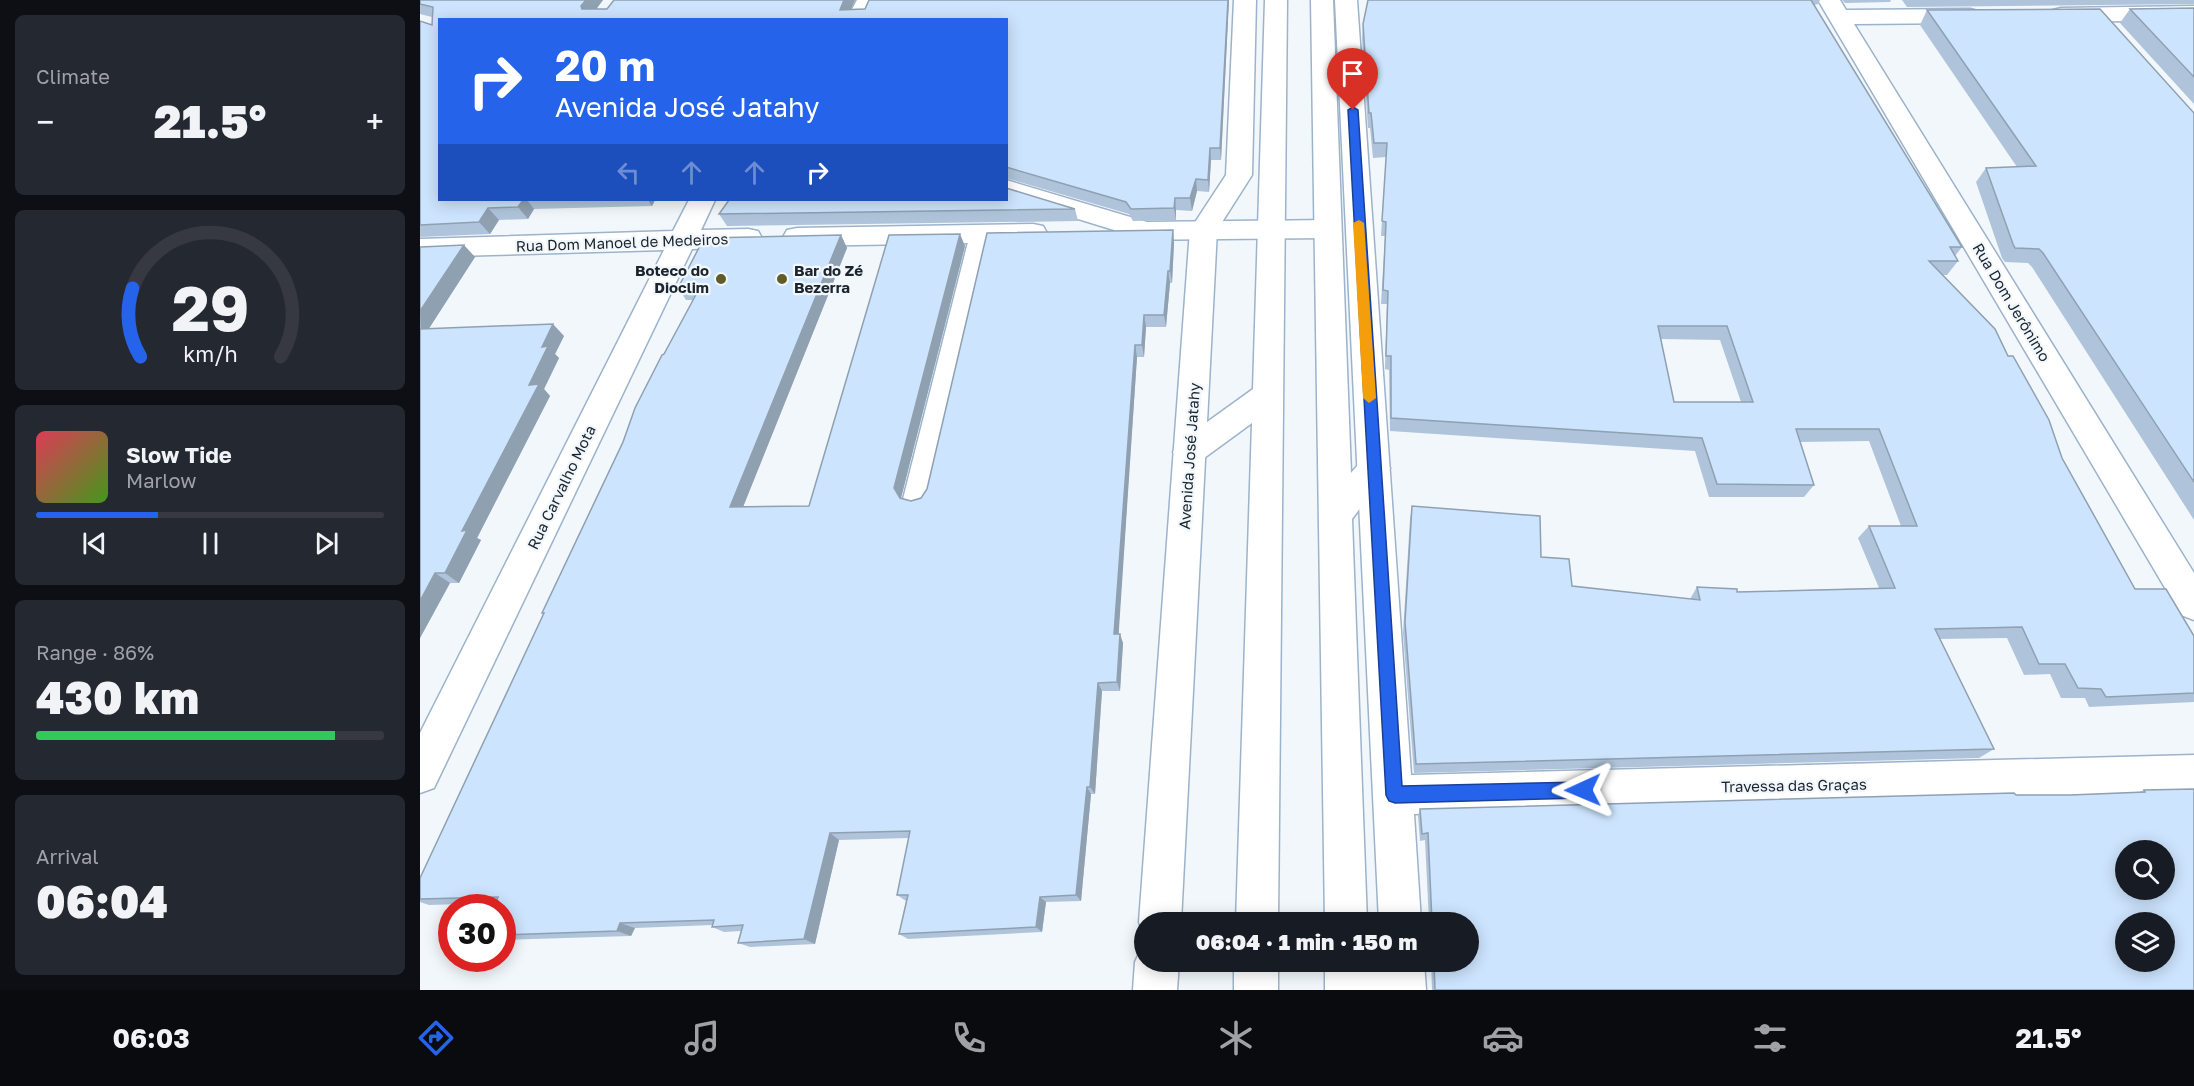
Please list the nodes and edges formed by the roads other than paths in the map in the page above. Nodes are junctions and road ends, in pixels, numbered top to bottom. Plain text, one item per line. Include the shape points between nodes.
1 (868, 0) edge
2 (1245, 0) edge
3 (1276, 0) edge
4 (1322, 0) edge
5 (1347, 0) edge
6 (1834, 9) edge
7 (2194, 13) edge
8 (2098, 15) junction
9 (1992, 16) edge
10 (2039, 16) edge
11 (858, 18) edge
12 (2120, 40) edge
13 (1008, 189) edge
14 (701, 201) edge
15 (1204, 230) junction
16 (1273, 230) junction
17 (1328, 230) junction
18 (1147, 231) junction
19 (981, 234) junction
20 (682, 239) junction
21 (420, 248) edge
22 (1269, 393) junction
23 (1189, 452) junction
24 (1374, 468) junction
25 (916, 499) edge
26 (1336, 515) junction
27 (2194, 604) edge
28 (420, 774) edge
29 (2194, 774) edge
30 (1395, 795) junction
31 (1161, 912) edge
32 (1257, 912) edge
33 (1346, 912) edge
34 (1401, 912) edge
35 (1156, 972) edge
36 (1256, 972) edge
37 (1347, 972) edge
38 (1386, 972) edge
39 (1403, 972) edge
40 (1155, 990) edge
41 (1256, 990) edge
42 (1347, 990) edge
43 (1377, 990) edge
44 (1404, 990) edge

1 - 11 street
2 - 15 street, Avenida José Jatahy via 1239,175
3 - 16 street
4 - 17 street
5 - 24 street
6 - 9 street
6 - 27 street, Rua Dom Jerônimo
7 - 8 street
8 - 10 street
8 - 12 street
13 - 18 street
14 - 20 street, Rua Carvalho Mota
15 - 16 street, Rua Dom Manoel de Medeiros
15 - 18 street, Rua Dom Manoel de Medeiros
15 - 23 street, Avenida José Jatahy
16 - 17 street, Rua Dom Manoel de Medeiros
16 - 22 street
17 - 26 street
18 - 19 street, Rua Dom Manoel de Medeiros
19 - 20 street, Rua Dom Manoel de Medeiros
19 - 25 lane
20 - 21 street, Rua Dom Manoel de Medeiros
20 - 28 street, Rua Carvalho Mota
22 - 23 street
22 - 32 street
23 - 31 street, Avenida José Jatahy
24 - 26 street
24 - 30 street
26 - 33 street
29 - 30 street, Travessa das Graças
30 - 34 street
35 - 40 street
36 - 41 street
37 - 42 street
38 - 43 street
39 - 44 street

